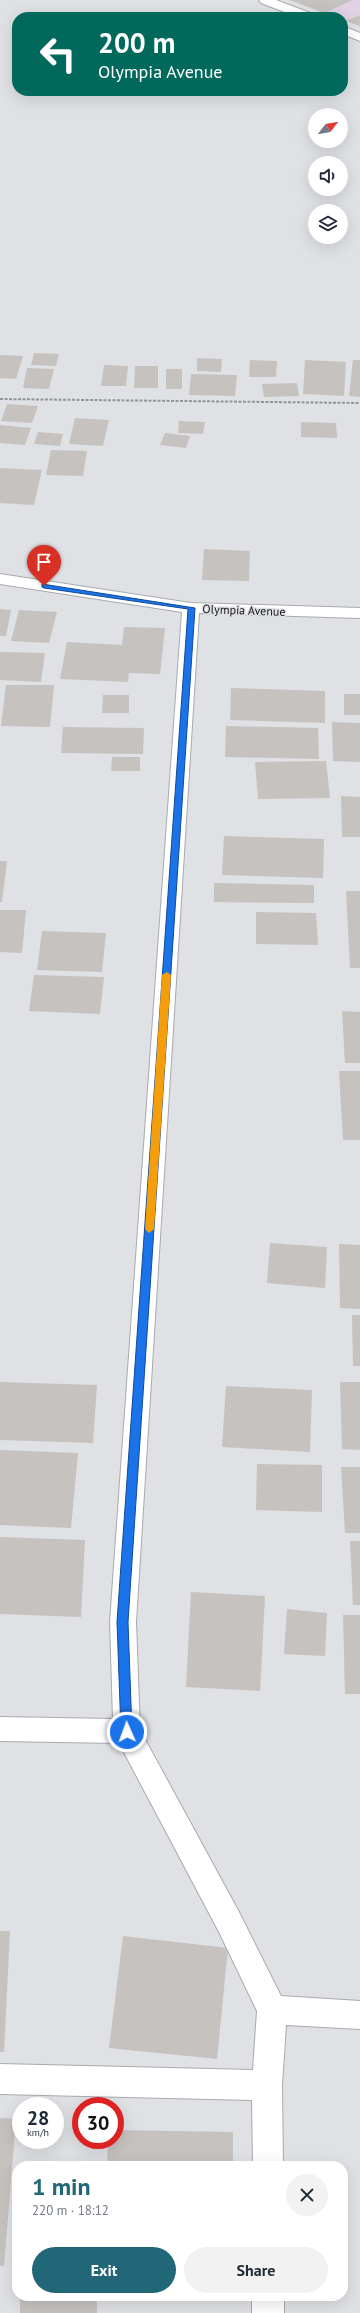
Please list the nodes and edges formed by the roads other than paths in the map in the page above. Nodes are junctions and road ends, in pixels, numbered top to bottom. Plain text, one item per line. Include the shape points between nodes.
1 (265, 0) edge
2 (296, 12) edge
3 (348, 32) edge
4 (360, 37) edge
5 (0, 579) edge
6 (191, 608) junction
7 (360, 613) edge
8 (0, 1729) edge
9 (127, 1732) junction
10 (272, 2010) junction
11 (360, 2015) edge
12 (0, 2079) edge
13 (267, 2085) junction
14 (268, 2161) edge
15 (268, 2301) edge
16 (268, 2313) edge

1 - 2 street
3 - 4 street
5 - 6 street, Olympia Avenue
6 - 7 street, Olympia Avenue
6 - 9 street via 123,1622
8 - 9 street
9 - 10 street via 229,1922
10 - 11 street
10 - 13 street
12 - 13 street
13 - 14 street
15 - 16 street

